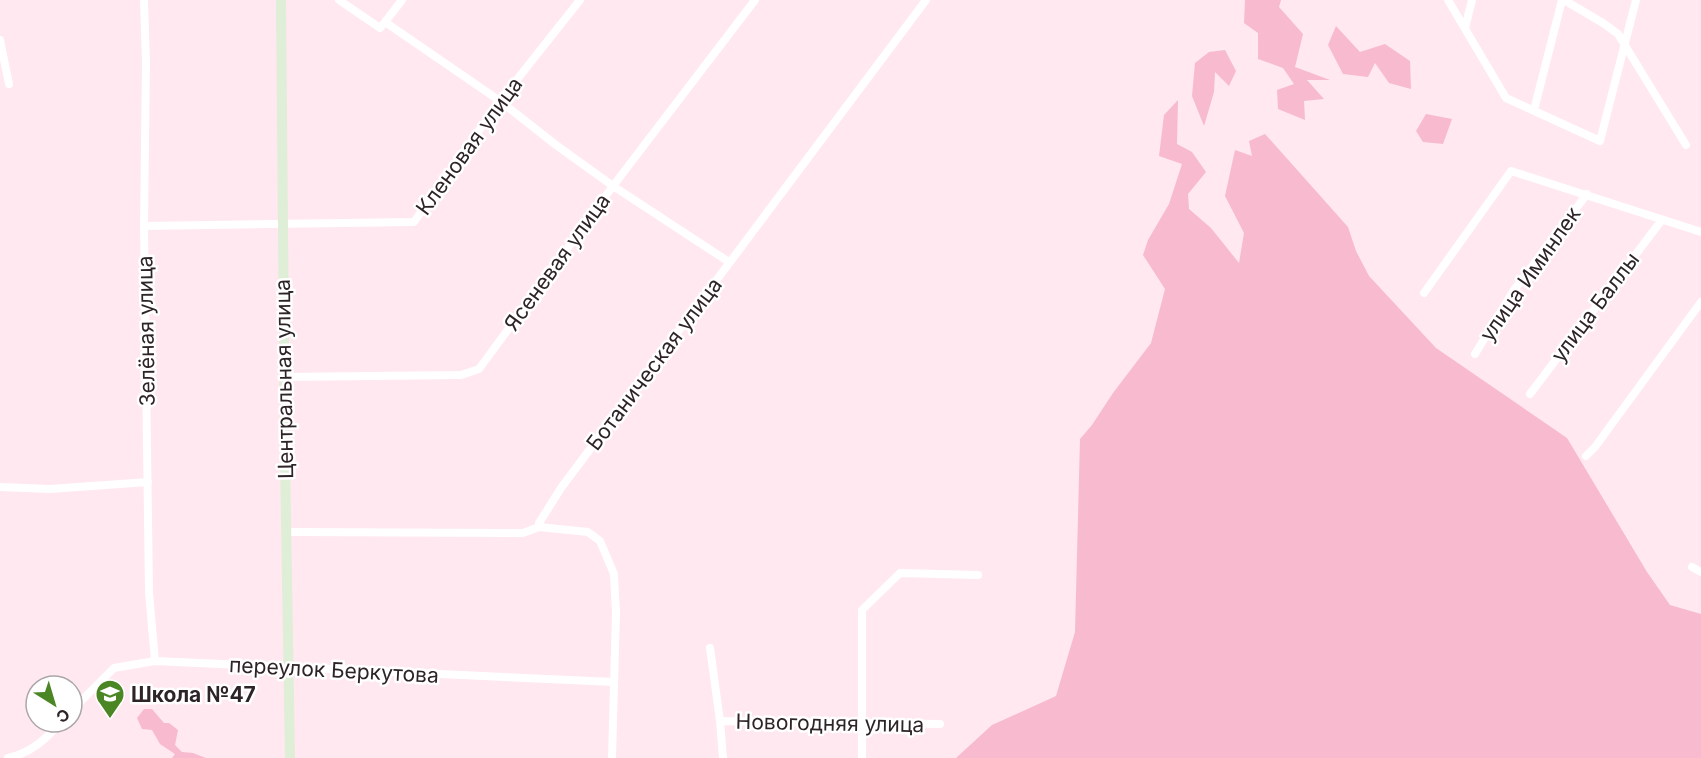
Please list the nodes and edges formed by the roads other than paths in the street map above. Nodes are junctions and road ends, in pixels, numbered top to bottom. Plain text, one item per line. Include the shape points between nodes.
1 (144, 0) edge
2 (281, 0) edge
3 (339, 0) edge
4 (402, 0) edge
5 (580, 0) edge
6 (755, 0) edge
7 (926, 0) edge
8 (1448, 0) edge
9 (1472, 0) edge
10 (1563, 0) edge
11 (1636, 0) edge
12 (385, 22) junction
13 (1465, 28) junction
14 (0, 40) edge
15 (1625, 45) junction
16 (9, 84) dead end
17 (500, 101) junction
18 (1534, 110) junction
19 (1686, 145) dead end
20 (612, 186) junction
21 (1587, 194) junction
22 (1661, 221) junction
23 (283, 225) junction
24 (144, 226) junction
25 (1701, 232) edge
26 (729, 262) junction
27 (1424, 293) dead end
28 (1701, 302) edge
29 (1474, 354) dead end
30 (284, 377) junction
31 (1530, 394) dead end
32 (1586, 456) dead end
33 (148, 482) junction
34 (0, 487) edge
35 (539, 527) junction
36 (286, 532) junction
37 (1692, 567) dead end
38 (1701, 572) edge
39 (978, 575) dead end
40 (710, 648) dead end
41 (155, 661) junction
42 (289, 668) junction
43 (614, 682) junction
44 (84, 698) edge
45 (720, 721) junction
46 (862, 724) junction
47 (940, 724) dead end
48 (50, 734) edge
49 (8, 758) edge
50 (290, 758) edge
51 (612, 758) edge
52 (723, 758) edge
53 (862, 758) edge

1 - 24 street, Зелёная улица
2 - 23 street, Центральная улица
3 - 12 street via 380,28
4 - 12 street
5 - 17 street, Кленовая улица
6 - 20 street, Ясеневая улица
7 - 26 street, Ботаническая улица
8 - 13 street
9 - 13 street
10 - 15 street via 1603,23
10 - 18 street
11 - 15 street
12 - 17 street
13 - 18 street via 1506,98
14 - 16 street
15 - 18 street via 1600,141
15 - 19 street
17 - 20 street
17 - 23 street, Кленовая улица via 414,222
20 - 26 street
20 - 30 street, Ясеневая улица via 479,369 461,375
21 - 22 street
21 - 27 street via 1511,171
21 - 29 street, улица Иминлек via 1514,290
22 - 25 street
22 - 31 street, улица Баллы
23 - 24 street, Кленовая улица
23 - 30 street, Центральная улица
24 - 33 street, Зелёная улица
26 - 35 street, Ботаническая улица via 561,488
28 - 32 street
30 - 36 street, Центральная улица
33 - 34 street via 50,489
33 - 41 street, Зелёная улица
35 - 36 street via 523,533
35 - 43 street via 588,532 600,541 609,559 615,584
36 - 42 street, Центральная улица
37 - 38 street
39 - 46 street via 900,573 862,610
40 - 45 street
41 - 42 street, переулок Беркутова
41 - 44 street, переулок Беркутова via 114,669
42 - 43 street, переулок Беркутова
42 - 50 street, Центральная улица
43 - 51 street
45 - 46 street, Новогодняя улица
45 - 52 street
46 - 47 street, Новогодняя улица
46 - 53 street
48 - 49 street via 43,742

